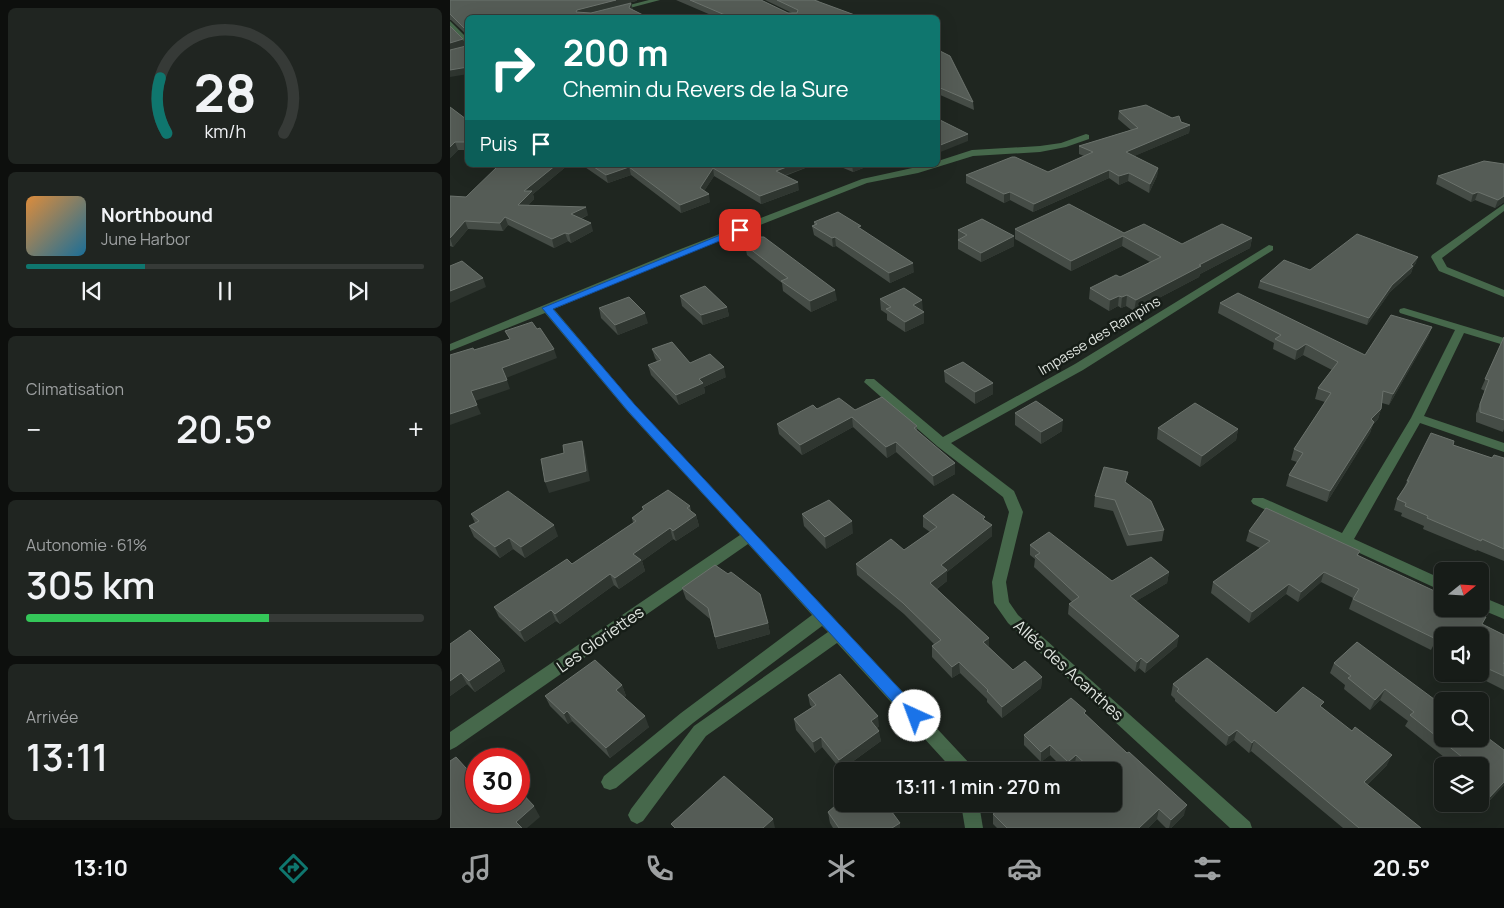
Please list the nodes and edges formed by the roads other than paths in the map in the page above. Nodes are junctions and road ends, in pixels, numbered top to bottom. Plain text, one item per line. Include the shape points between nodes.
1 (658, 0) edge
2 (595, 15) edge
3 (450, 23) edge
4 (465, 40) edge
5 (465, 50) edge
6 (459, 51) edge
7 (1086, 137) dead end
8 (940, 164) edge
9 (929, 167) edge
10 (1504, 207) edge
11 (1269, 248) dead end
12 (1504, 294) edge
13 (547, 308) junction
14 (1404, 311) dead end
15 (1461, 329) junction
16 (1504, 342) edge
17 (450, 348) edge
18 (870, 382) dead end
19 (1417, 418) junction
20 (942, 443) junction
21 (1504, 448) edge
22 (1258, 502) dead end
23 (749, 536) junction
24 (1345, 541) junction
25 (1434, 581) edge
26 (1489, 606) edge
27 (1504, 613) edge
28 (823, 616) junction
29 (839, 633) junction
30 (450, 742) edge
31 (957, 762) edge
32 (610, 782) dead end
33 (971, 812) edge
34 (637, 815) dead end
35 (974, 828) edge
36 (1243, 828) edge

1 - 2 street
3 - 4 street
5 - 6 street
7 - 8 street via 1040,149 972,153
9 - 13 street via 865,181
10 - 12 street via 1436,257 1443,269
11 - 20 street, Impasse des Rampins via 1079,367
13 - 17 street
13 - 23 street via 631,408
14 - 15 street
15 - 16 street
15 - 19 street
18 - 20 street, Allée des Acanthes
19 - 21 street
19 - 24 street
20 - 36 street, Allée des Acanthes via 1009,494 1016,512 999,582 1002,603 1013,619
22 - 24 street
23 - 28 street
23 - 30 street, Les Gloriettes
24 - 25 street
26 - 27 street
28 - 29 street
28 - 32 street via 687,718
29 - 31 street
29 - 34 street via 700,731
33 - 35 street

